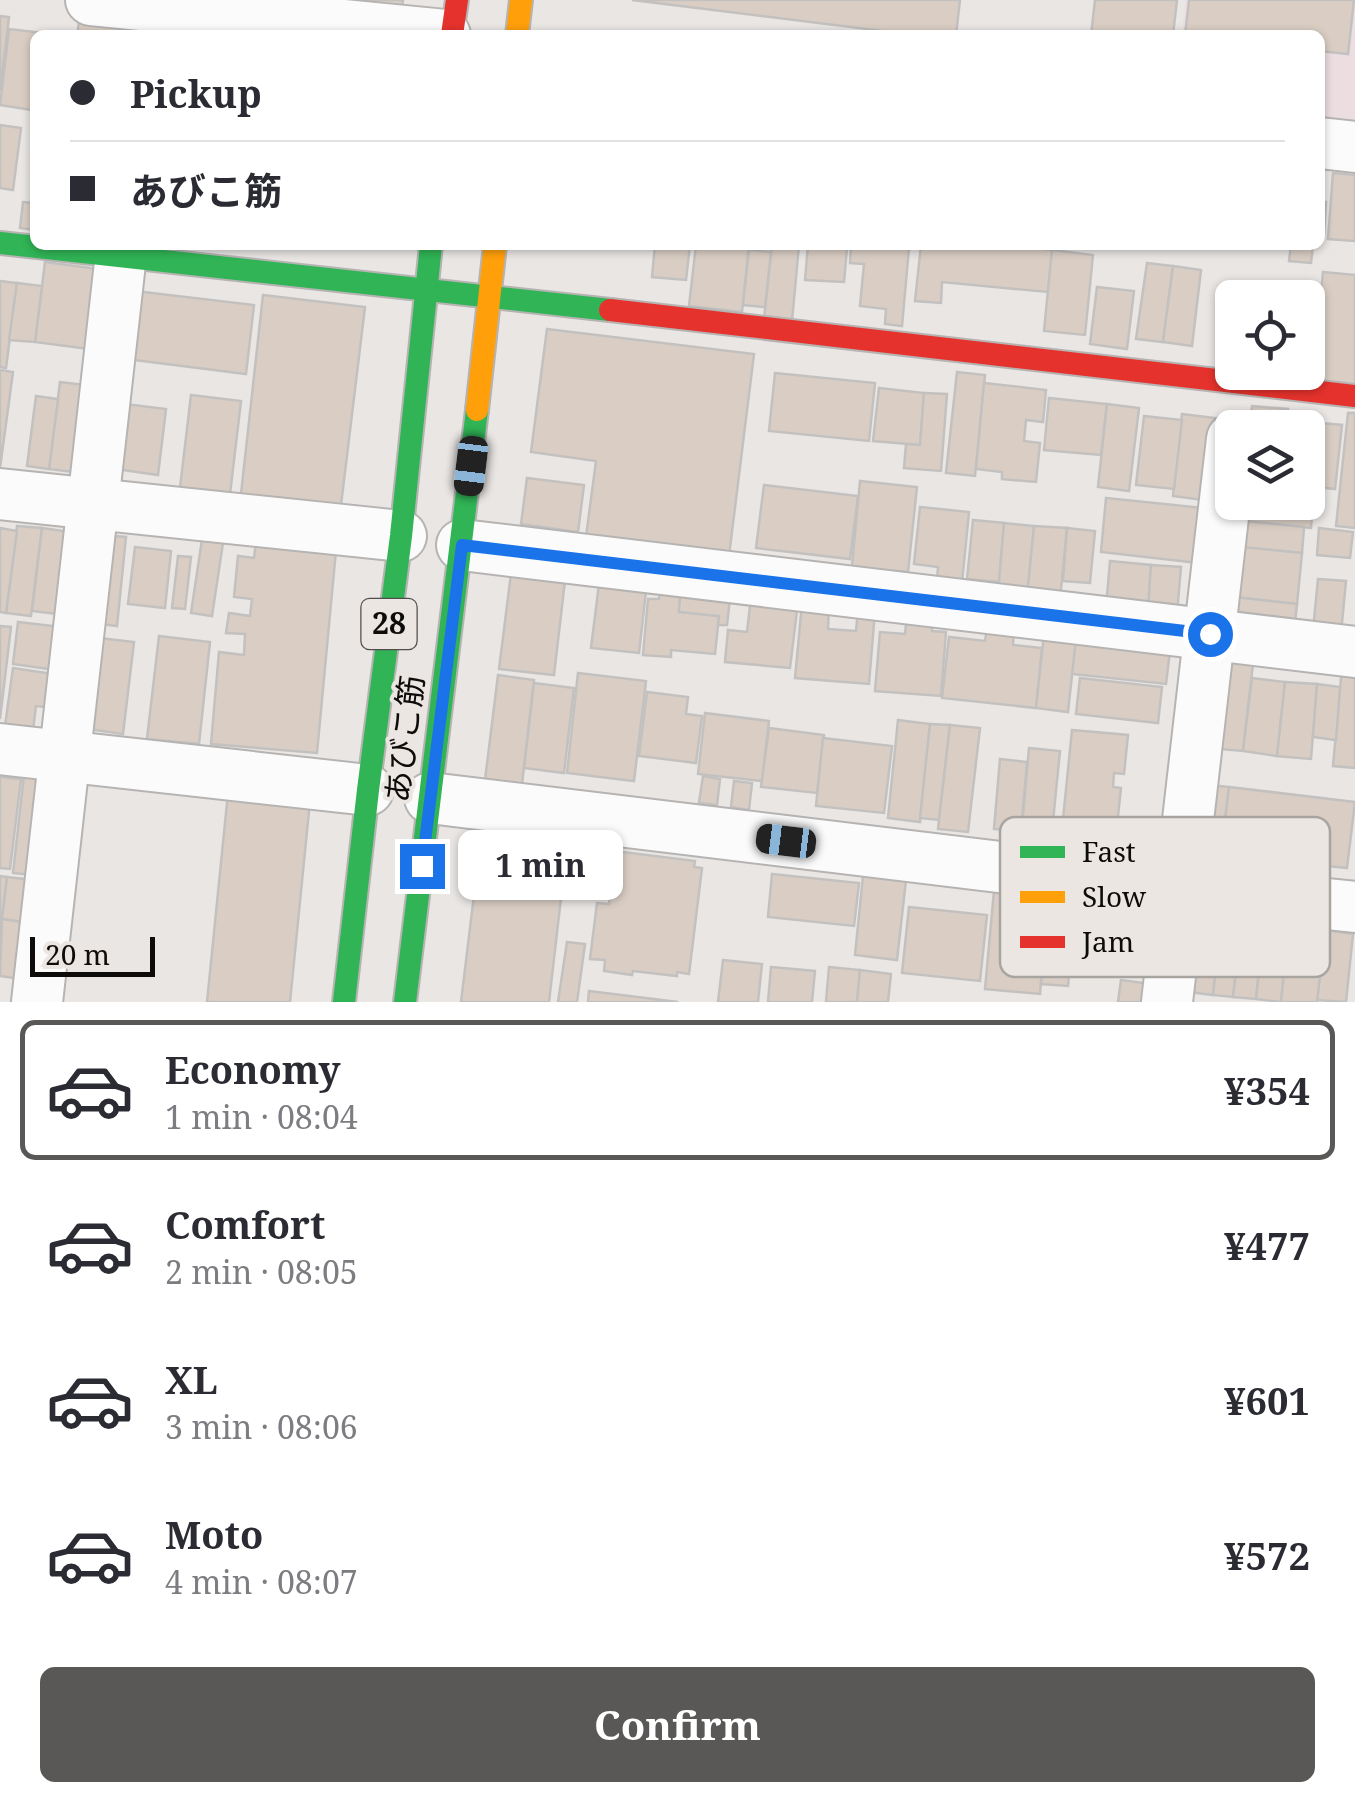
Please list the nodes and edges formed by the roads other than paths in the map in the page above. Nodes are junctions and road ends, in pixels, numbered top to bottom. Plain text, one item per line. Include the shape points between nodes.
1 (91, 0) edge
2 (457, 0) edge
3 (521, 0) edge
4 (150, 14) edge
5 (374, 30) edge
6 (453, 30) edge
7 (518, 30) edge
8 (1325, 144) edge
9 (1355, 147) edge
10 (0, 244) edge
11 (30, 246) edge
12 (92, 250) edge
13 (430, 250) edge
14 (495, 250) edge
15 (122, 252) edge
16 (426, 290) junction
17 (490, 296) junction
18 (1355, 396) edge
19 (1237, 405) edge
20 (0, 494) edge
21 (93, 506) junction
22 (1223, 520) edge
23 (401, 536) junction
24 (462, 545) junction
25 (1210, 634) junction
26 (1355, 652) edge
27 (0, 749) edge
28 (65, 757) junction
29 (368, 790) junction
30 (430, 798) junction
31 (1189, 817) edge
32 (1000, 867) edge
33 (1330, 905) edge
34 (1355, 908) edge
35 (1170, 977) edge
36 (37, 1002) edge
37 (344, 1002) edge
38 (405, 1002) edge
39 (1167, 1002) edge

1 - 4 street
2 - 6 main road
3 - 7 main road
4 - 5 street
8 - 9 street
10 - 11 main road
12 - 15 main road
13 - 16 main road, あびこ筋 / 28
14 - 17 main road, あびこ筋 / 28
15 - 16 main road
15 - 21 street
16 - 17 main road
16 - 23 main road, あびこ筋 / 28
17 - 19 main road
17 - 24 main road, あびこ筋 / 28
18 - 19 main road
20 - 21 street
21 - 23 street
21 - 28 street
22 - 25 street
23 - 29 main road, あびこ筋 / 28
24 - 25 street
24 - 30 main road, あびこ筋 / 28
25 - 26 street
25 - 31 street
27 - 28 street
28 - 29 street
28 - 36 street
29 - 37 main road, あびこ筋 / 28
30 - 32 street
30 - 38 main road, あびこ筋 / 28
33 - 34 street
35 - 39 street

